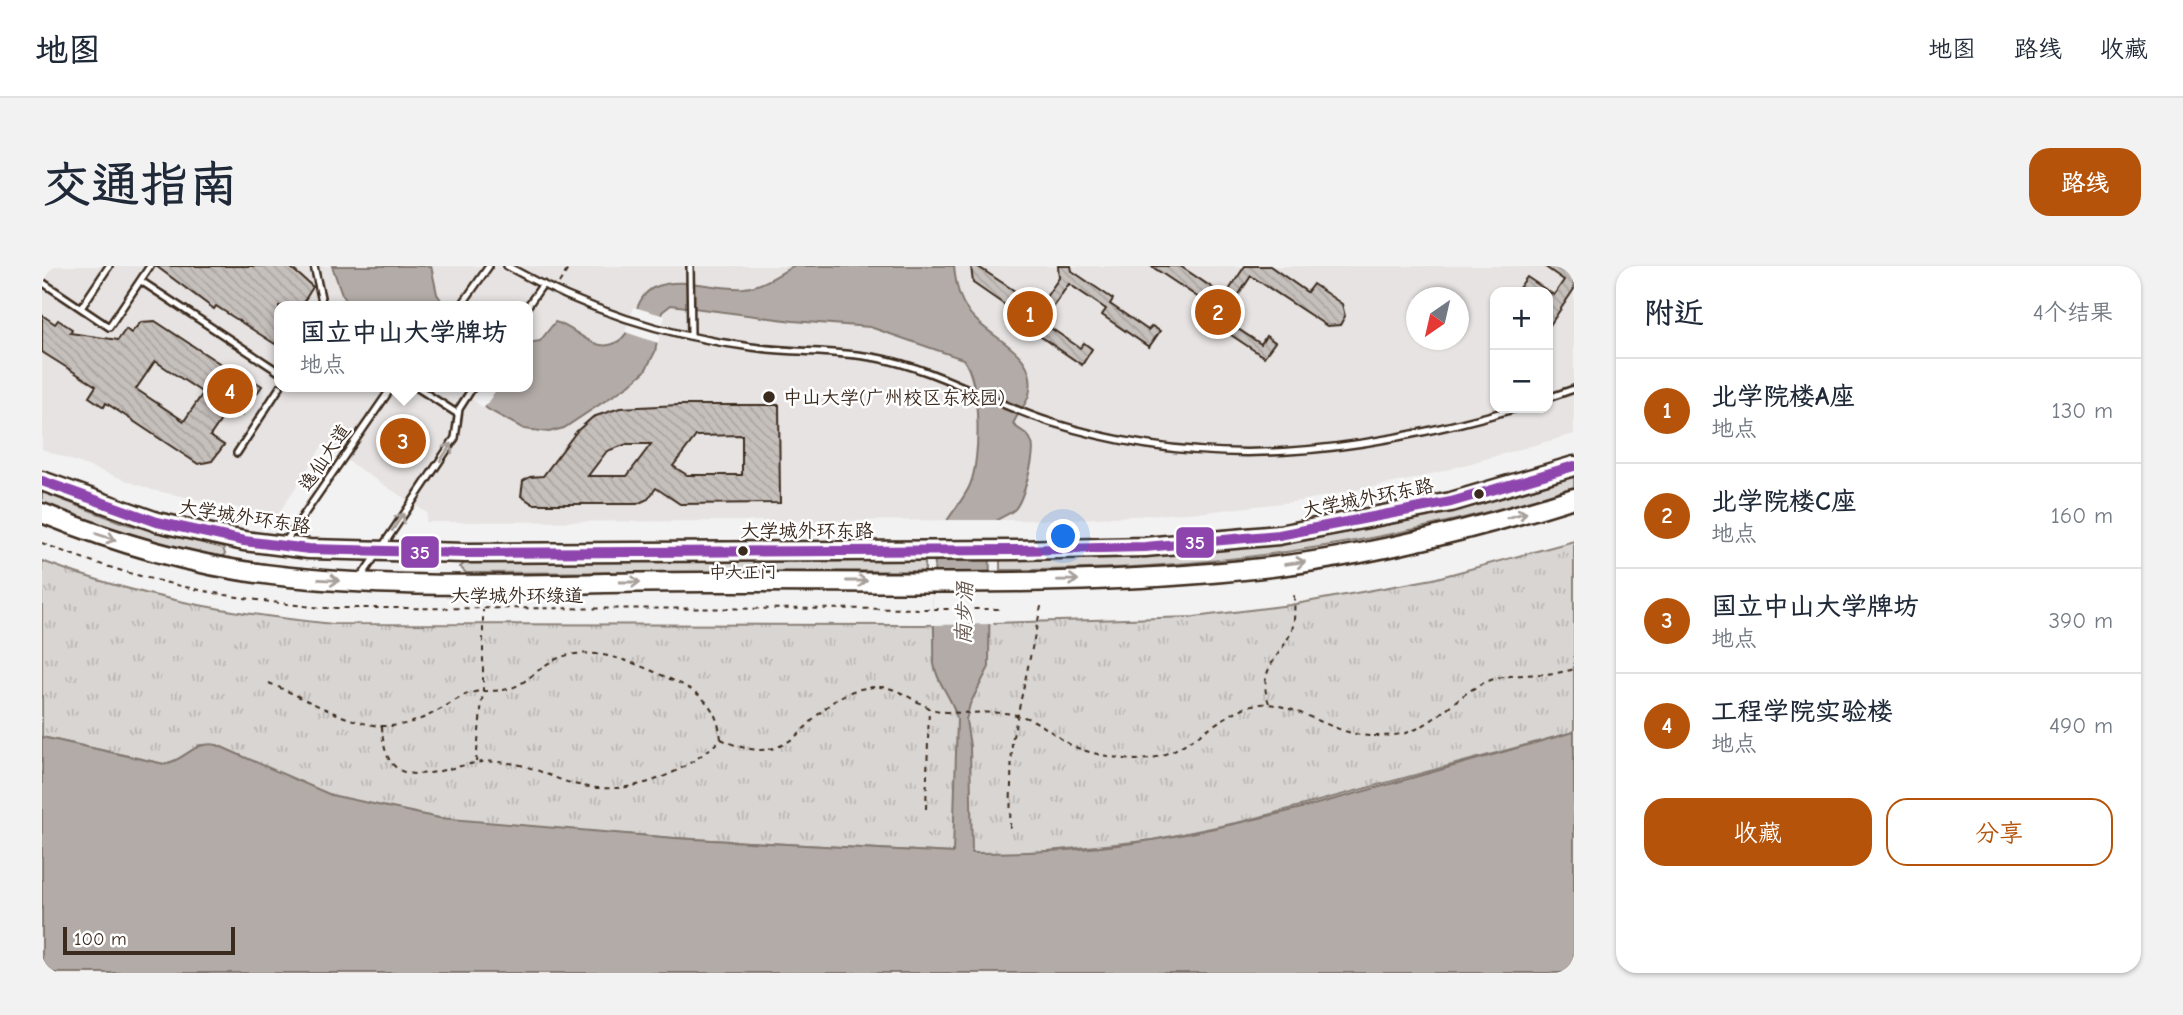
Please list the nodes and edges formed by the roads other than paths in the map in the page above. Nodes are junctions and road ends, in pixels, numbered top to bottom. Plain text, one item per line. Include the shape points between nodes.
1 (109, 266) edge
2 (150, 266) edge
3 (314, 266) edge
4 (489, 266) edge
5 (507, 266) edge
6 (690, 266) edge
7 (141, 281) junction
8 (42, 282) edge
9 (543, 284) junction
10 (322, 301) edge
11 (465, 301) edge
12 (531, 301) edge
13 (81, 308) junction
14 (691, 336) junction
15 (274, 369) edge
16 (1574, 389) edge
17 (277, 392) edge
18 (390, 392) edge
19 (424, 392) edge
20 (470, 392) edge
21 (1553, 396) edge
22 (1500, 413) edge
23 (458, 414) junction
24 (237, 453) dead end
25 (1574, 466) edge
26 (42, 481) edge
27 (1574, 498) edge
28 (42, 513) edge
29 (282, 547) junction
30 (378, 552) junction
31 (358, 582) junction

1 - 13 lane
2 - 7 lane
3 - 10 lane
4 - 11 lane
5 - 9 lane
6 - 14 lane
7 - 13 lane via 109,327
7 - 15 lane
8 - 13 lane
9 - 12 lane
9 - 14 lane via 629,319
14 - 22 lane via 778,350 878,358 1073,429 1195,451 1265,454 1363,445
16 - 21 lane
17 - 24 lane
18 - 29 lane, 逸仙大道
19 - 23 lane
20 - 23 lane
30 -> 23 lane via 455,438
25 - 30 main road, 大学城外环东路 via 1451,502 1279,535 1145,547
26 - 29 main road, 大学城外环东路 via 157,522
31 -> 27 main road via 1156,577 1286,565 1446,534
28 -> 31 main road via 127,544 206,564
29 - 30 main road, 大学城外环东路
30 - 31 lane

